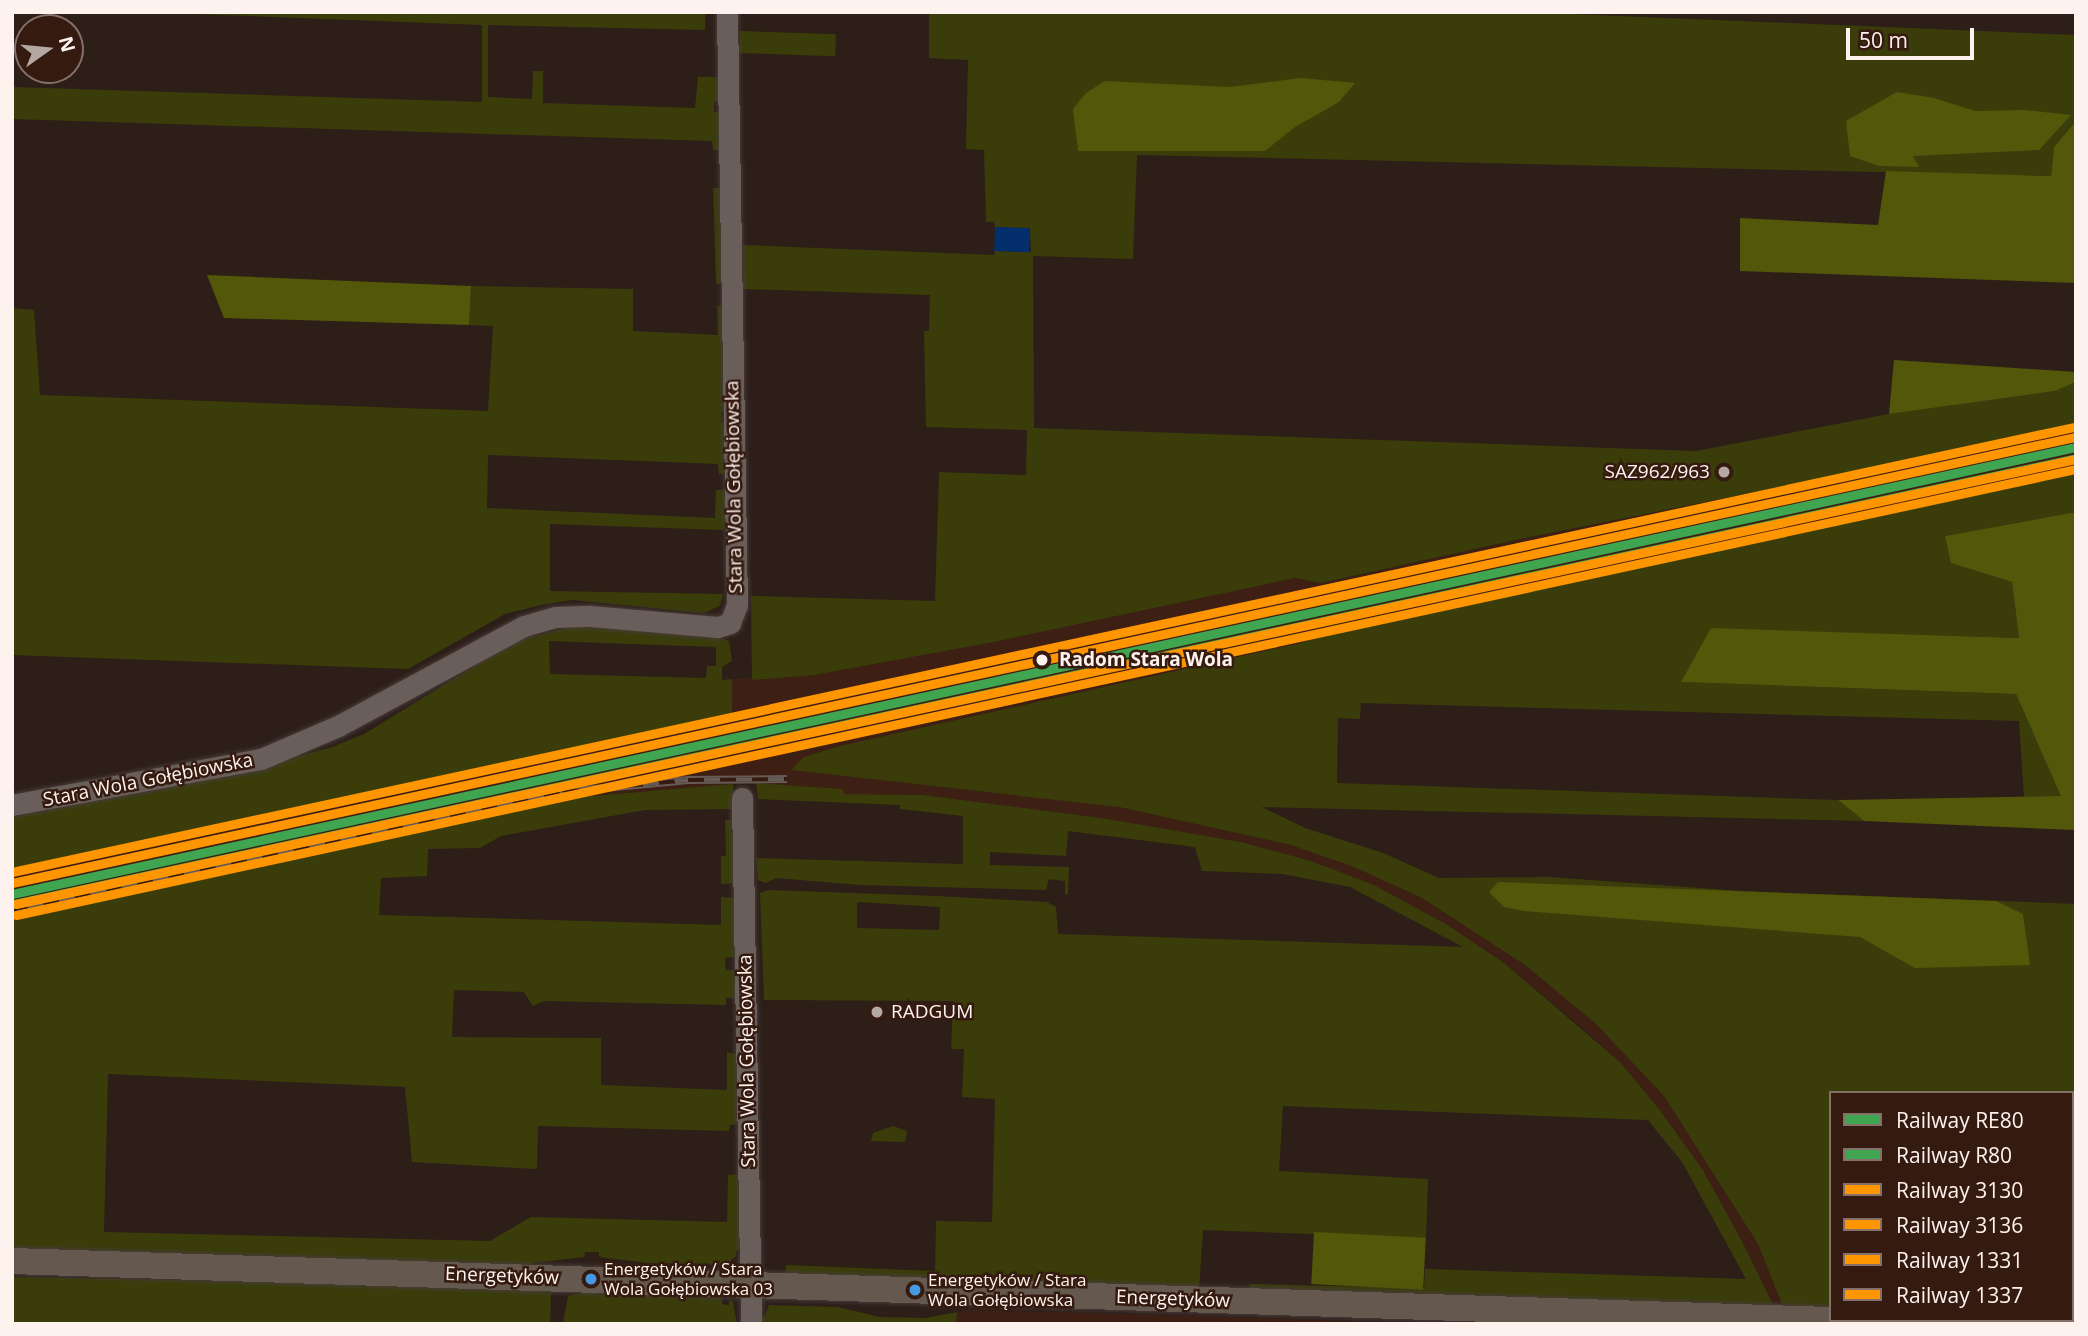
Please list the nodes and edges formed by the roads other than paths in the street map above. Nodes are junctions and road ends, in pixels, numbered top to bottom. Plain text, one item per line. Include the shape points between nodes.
1 (727, 12) edge
2 (742, 798) dead end
3 (12, 805) edge
4 (12, 1261) edge
5 (751, 1284) junction
6 (1829, 1320) edge
7 (1890, 1322) edge
8 (751, 1324) edge
9 (1939, 1324) edge

1 - 3 street, Stara Wola Gołębiowska via 737,605 730,623 718,627 556,617 524,626 338,726 261,759
2 - 5 street, Stara Wola Gołębiowska
4 - 5 main road, Energetyków
5 - 6 main road, Energetyków
5 - 8 street, Stara Wola Gołębiowska
7 - 9 main road

